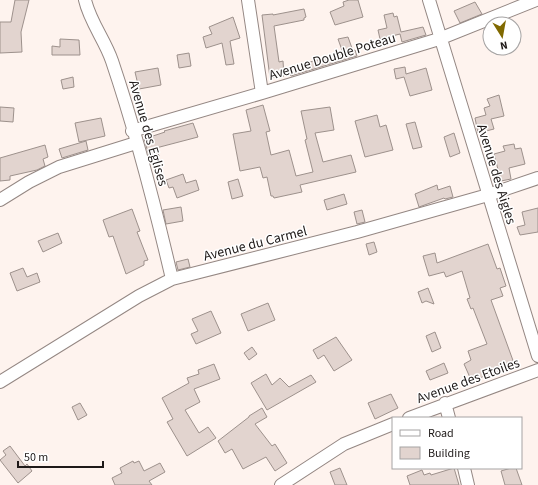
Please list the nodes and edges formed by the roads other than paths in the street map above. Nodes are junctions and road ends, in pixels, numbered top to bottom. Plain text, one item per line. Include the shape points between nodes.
1 (85, 0) edge
2 (248, 0) edge
3 (429, 0) edge
4 (536, 0) edge
5 (439, 39) junction
6 (262, 93) junction
7 (132, 131) junction
8 (136, 143) junction
9 (538, 178) edge
10 (488, 195) junction
11 (0, 200) edge
12 (172, 279) junction
13 (538, 356) edge
14 (538, 370) edge
15 (0, 382) edge
16 (445, 403) junction
17 (411, 417) edge
18 (449, 417) edge
19 (392, 424) edge
20 (464, 469) edge
21 (281, 485) edge
22 (468, 485) edge

1 - 7 street, Avenue des Eglises via 89,14 112,60
2 - 6 street
3 - 5 street, Avenue des Aigles
4 - 5 street, Avenue Double Poteau
5 - 6 street, Avenue Double Poteau
5 - 10 street, Avenue des Aigles
6 - 7 street, Avenue Double Poteau
7 - 8 street, Avenue des Eglises
8 - 11 street via 59,167
8 - 12 street, Avenue des Eglises
9 - 10 street, Avenue du Carmel
10 - 12 street, Avenue du Carmel via 305,247
10 - 13 street, Avenue des Aigles
12 - 15 street, Avenue du Carmel via 139,296
14 - 16 street, Avenue des Etoiles
16 - 17 street, Avenue des Etoiles
16 - 18 street
19 - 21 street via 344,444
20 - 22 street

